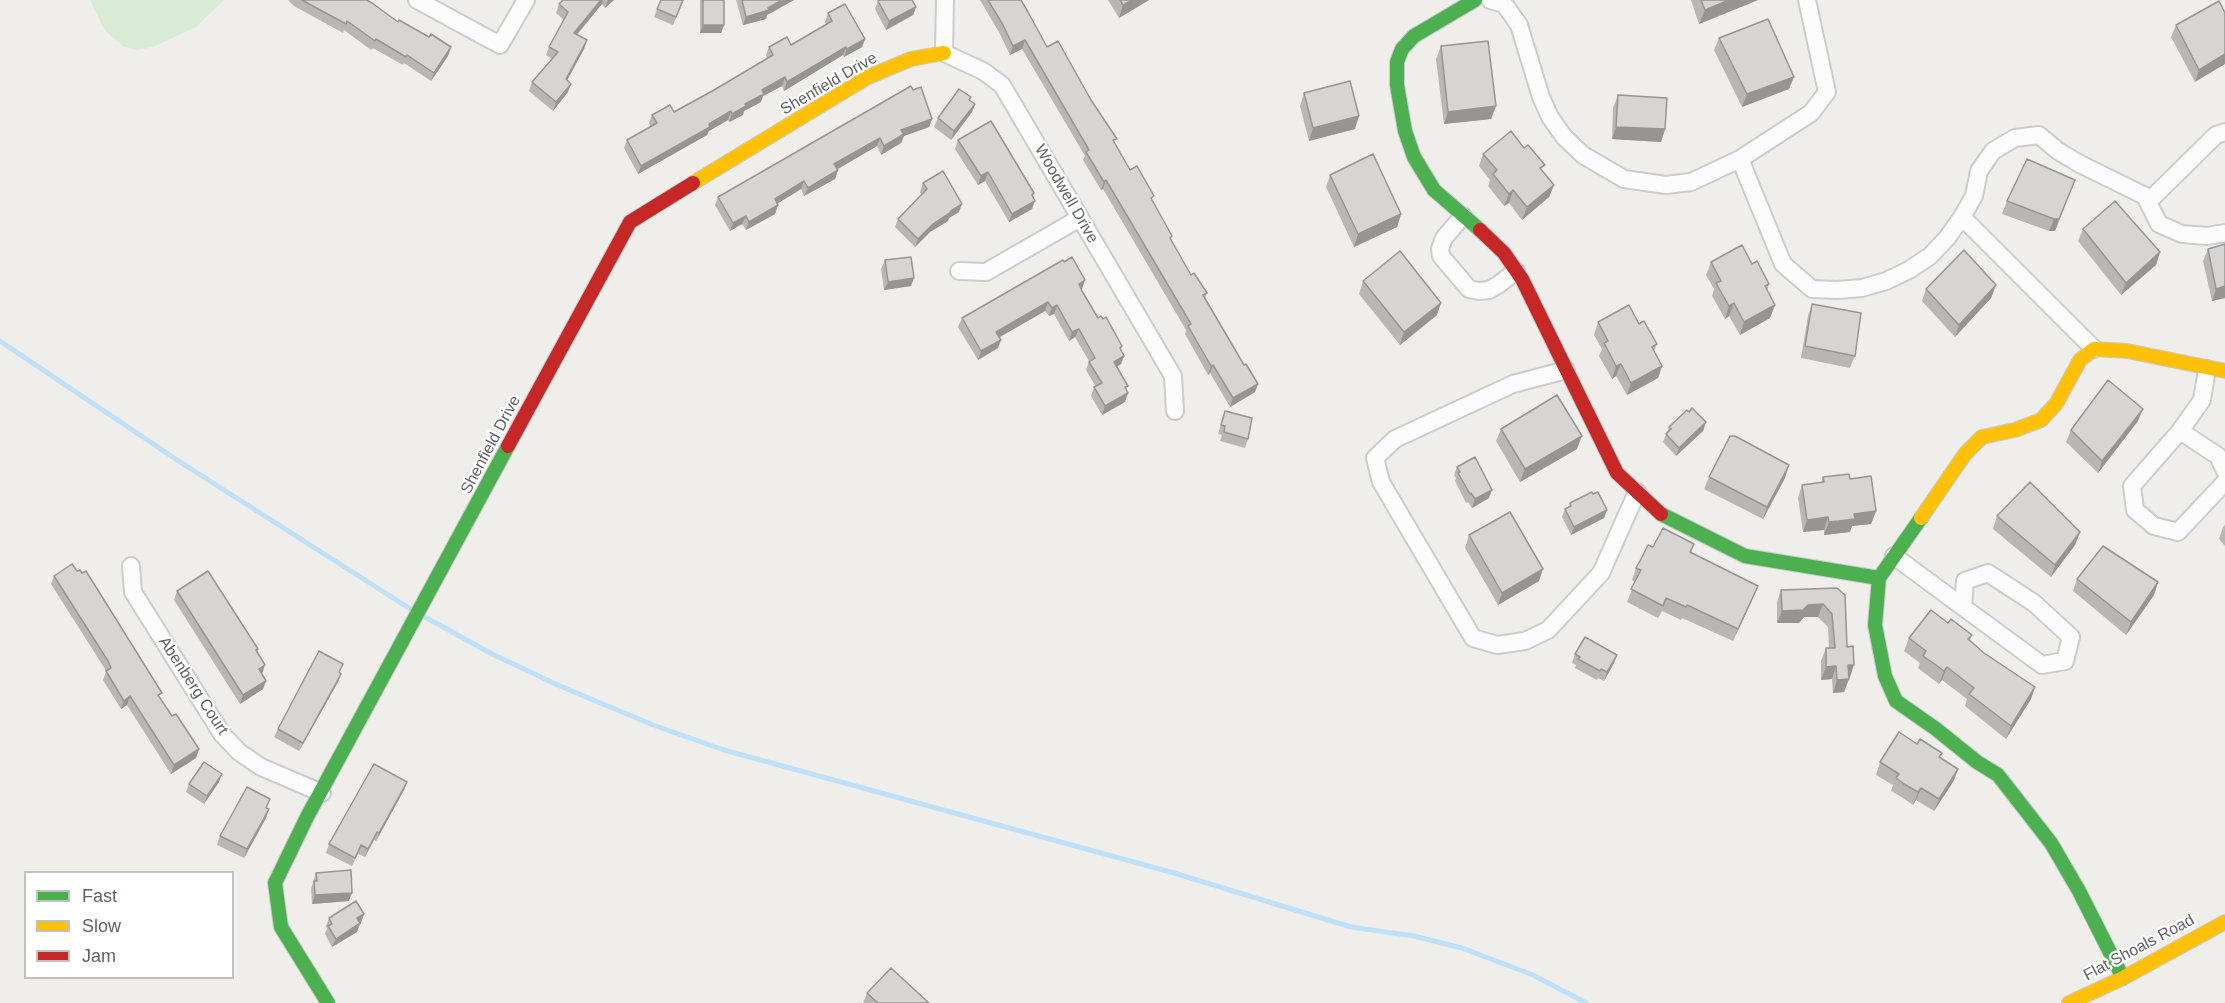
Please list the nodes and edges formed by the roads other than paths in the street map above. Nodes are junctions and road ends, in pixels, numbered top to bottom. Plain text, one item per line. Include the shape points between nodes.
1 (417, 0) edge
2 (526, 0) edge
3 (945, 0) edge
4 (1475, 0) edge
5 (1490, 0) edge
6 (1807, 0) edge
7 (944, 53) junction
8 (2225, 132) edge
9 (1740, 159) junction
10 (2148, 202) junction
11 (1463, 216) junction
12 (1080, 218) junction
13 (1962, 218) junction
14 (2225, 233) edge
15 (1516, 270) junction
16 (959, 271) dead end
17 (2094, 349) junction
18 (2207, 369) junction
19 (1566, 370) junction
20 (2225, 371) edge
21 (1175, 411) dead end
22 (2180, 431) junction
23 (2225, 471) edge
24 (2225, 482) edge
25 (1637, 492) junction
26 (1894, 556) junction
27 (131, 566) dead end
28 (1879, 578) junction
29 (1963, 607) junction
30 (322, 793) junction
31 (2225, 922) edge
32 (2123, 978) junction
33 (328, 1003) edge
34 (2069, 1003) edge

1 - 2 street via 500,45
3 - 7 street
4 - 11 street via 1414,36 1397,62 1405,132 1414,157 1434,190
5 - 9 street via 1504,4 1519,24 1540,97 1550,117 1564,137 1600,167 1624,179 1666,185 1691,182
6 - 9 street via 1827,92 1811,113
7 - 12 street, Woodwell Drive via 984,71 1002,85
7 - 30 street, Shenfield Drive via 911,59 868,77 630,222
8 - 10 street via 2216,135
9 - 13 street via 1783,264 1812,289 1862,288 1894,278 1930,256
10 - 13 street via 2145,196 2058,151 2039,135 2014,138 1993,151 1979,171 1974,196
10 - 14 street via 2159,224 2182,234
11 - 15 street
11 - 15 street via 1444,238 1440,249 1469,289 1489,290
12 - 16 street via 986,272
12 - 21 street, Woodwell Drive via 1173,376
13 - 17 street
15 - 19 street
17 - 18 street via 2127,351
17 - 26 street via 2080,360 2056,404 2041,420 1982,437 1965,454
18 - 20 street
18 - 22 street via 2202,400
19 - 25 street via 1617,473
19 - 25 street via 1512,384 1395,439 1376,458 1382,482 1473,638 1497,645 1525,641 1548,630 1601,573
22 - 23 street via 2218,456
22 - 24 street via 2132,486 2135,510 2154,526 2178,532
25 - 28 street via 1663,516 1745,556
26 - 28 street
26 - 29 street
27 - 30 street, Abenberg Court via 133,592 222,734 261,767
28 - 32 street via 1875,625 1885,676 1896,701 1998,775 2051,843
29 - 29 street via 2042,665 2065,661 2071,637 2034,603 1988,573 1965,581
30 - 33 street, Shenfield Drive via 275,883 281,927
31 - 32 street, Flat Shoals Road
32 - 34 street, Flat Shoals Road

